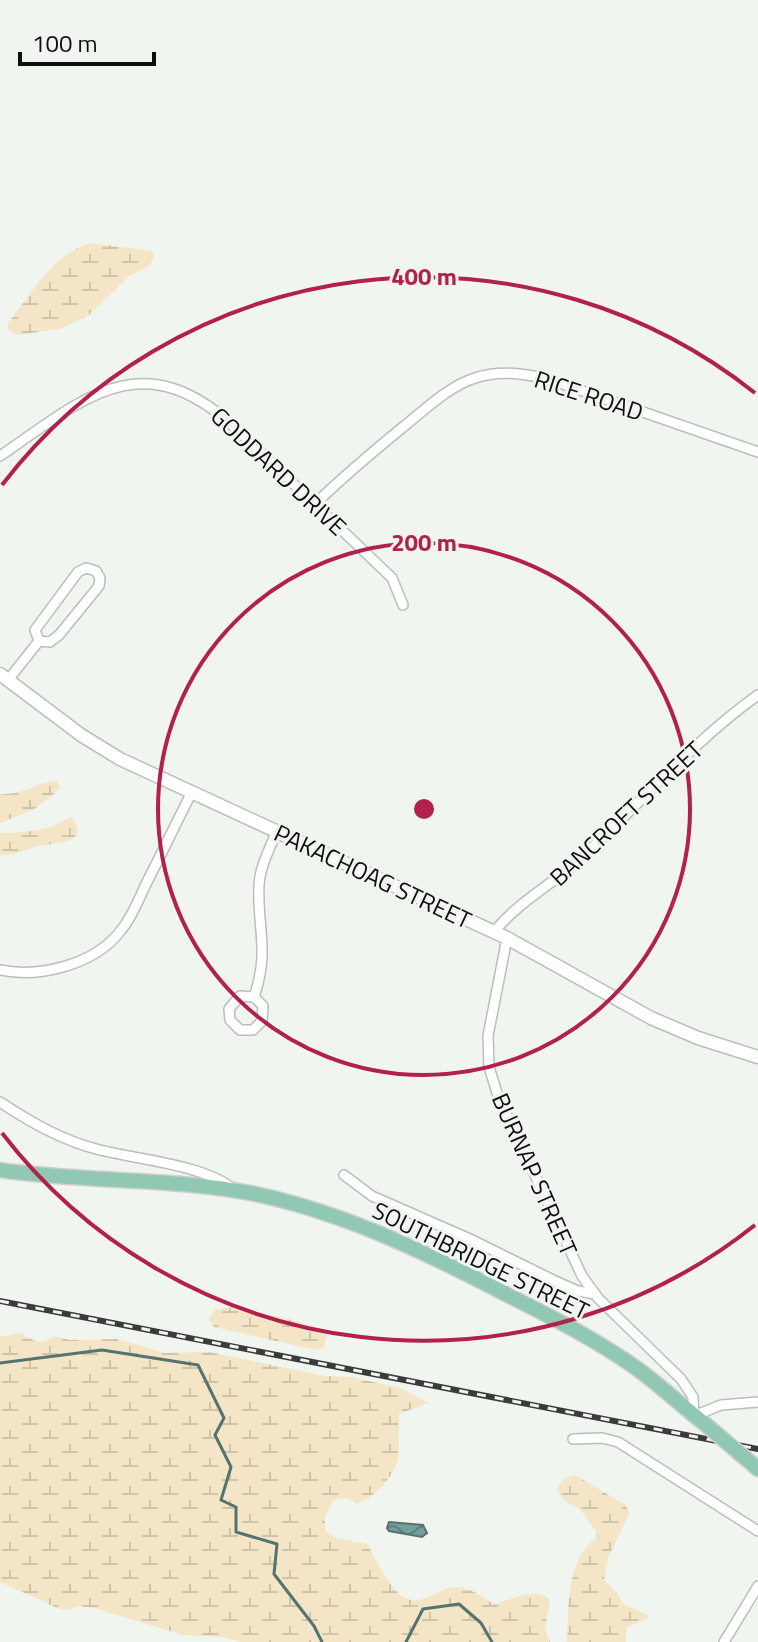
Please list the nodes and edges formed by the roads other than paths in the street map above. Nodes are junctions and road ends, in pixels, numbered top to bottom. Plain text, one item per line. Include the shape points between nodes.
1 (758, 452) edge
2 (0, 456) edge
3 (315, 504) junction
4 (403, 605) dead end
5 (39, 641) junction
6 (4, 677) edge
7 (758, 695) edge
8 (192, 792) junction
9 (277, 831) junction
10 (494, 932) junction
11 (507, 938) junction
12 (0, 970) edge
13 (254, 997) dead end
14 (758, 1057) edge
15 (0, 1102) edge
16 (0, 1170) edge
17 (344, 1175) dead end
18 (237, 1191) junction
19 (595, 1294) junction
20 (758, 1402) edge
21 (700, 1420) junction
22 (573, 1439) dead end
23 (758, 1469) edge
24 (758, 1531) edge
25 (758, 1586) edge
26 (724, 1642) edge

1 - 3 street, RICE ROAD via 554,381 495,374 475,377 439,397
2 - 3 street, GODDARD DRIVE via 99,393 129,384 160,385 189,393 216,410
3 - 4 street, GODDARD DRIVE via 392,578
5 - 5 street via 35,630 78,572 96,571 99,586 59,635 50,642
5 - 6 street
6 - 8 street, PAKACHOAG STREET via 102,749
7 - 10 street, BANCROFT STREET
8 - 9 street, PAKACHOAG STREET
8 - 12 street via 130,916 111,941 85,958 46,970
9 - 10 street, PAKACHOAG STREET
9 - 13 street via 260,879 263,949
10 - 11 street, PAKACHOAG STREET
11 - 14 street, PAKACHOAG STREET via 651,1018
11 - 19 street, BURNAP STREET via 489,1027 491,1074 572,1258
15 - 18 street via 61,1138 202,1173
16 - 18 main road, SOUTHBRIDGE STREET
17 - 19 street via 372,1196 553,1280
18 - 21 main road, SOUTHBRIDGE STREET via 350,1222 444,1262 610,1350
19 - 21 street, BURNAP STREET via 681,1379
20 - 21 street via 721,1405
21 - 23 main road, SOUTHBRIDGE STREET, bridge
22 - 24 street via 618,1442
25 - 26 street

